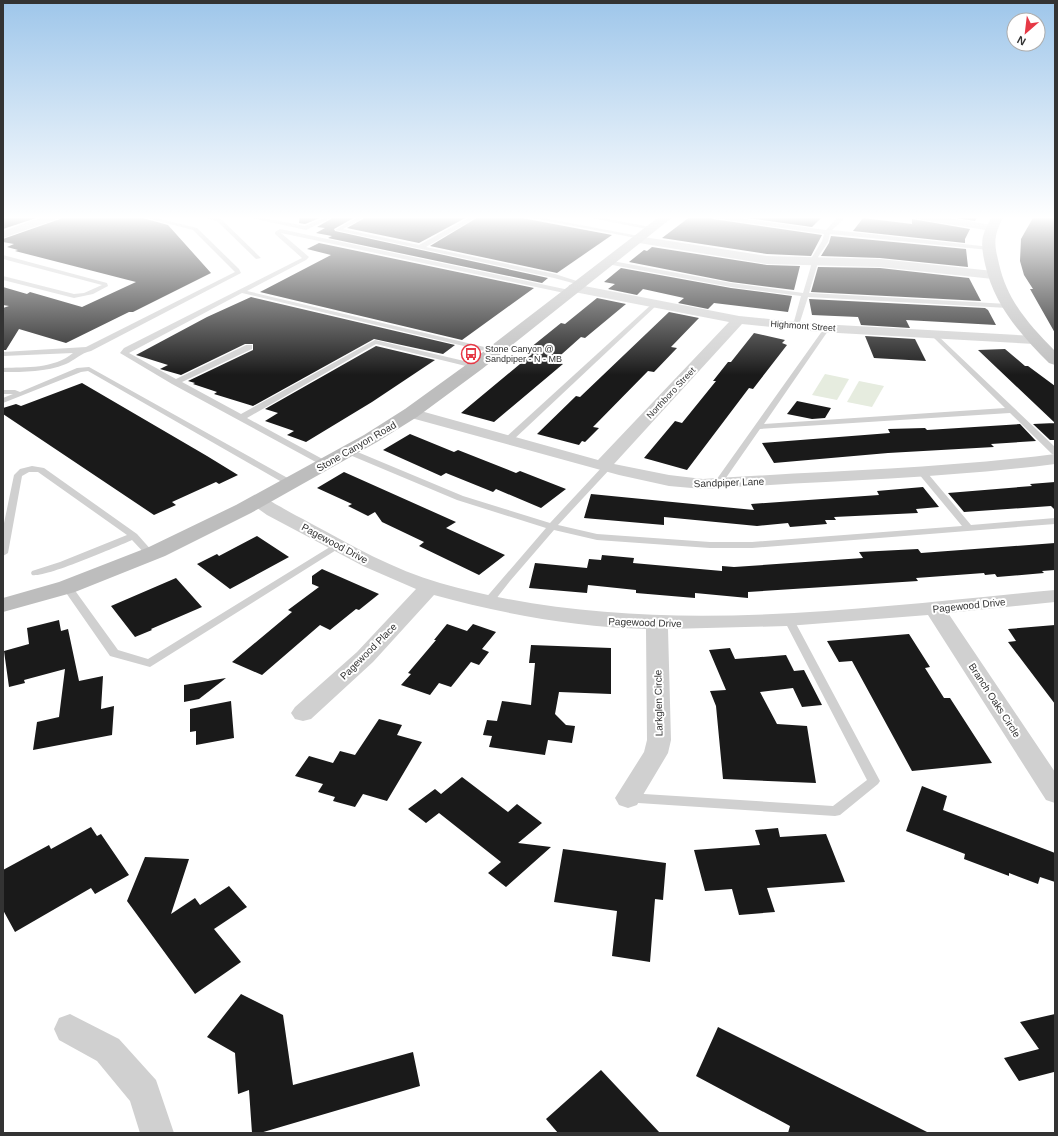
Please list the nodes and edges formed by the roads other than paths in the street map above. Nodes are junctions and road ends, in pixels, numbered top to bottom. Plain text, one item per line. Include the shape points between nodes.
1 (48, 269) edge
2 (236, 269) edge
3 (284, 269) edge
4 (474, 269) edge
5 (523, 269) edge
6 (598, 269) edge
7 (645, 269) edge
8 (812, 269) edge
9 (937, 269) edge
10 (993, 269) edge
11 (994, 275) junction
12 (3, 278) edge
13 (574, 288) junction
14 (240, 292) junction
15 (806, 295) junction
16 (654, 304) junction
17 (1008, 306) junction
18 (740, 320) junction
19 (796, 325) junction
20 (827, 328) junction
21 (934, 335) junction
22 (1035, 340) junction
23 (249, 347) dead end
24 (81, 350) junction
25 (493, 351) junction
26 (3, 354) edge
27 (1055, 360) edge
28 (474, 366) junction
29 (3, 370) edge
30 (175, 382) junction
31 (3, 392) edge
32 (20, 395) junction
33 (3, 401) edge
34 (1013, 410) junction
35 (410, 413) junction
36 (241, 418) junction
37 (756, 427) junction
38 (508, 440) junction
39 (348, 451) junction
40 (1055, 452) edge
41 (1055, 458) edge
42 (325, 464) junction
43 (605, 466) junction
44 (921, 471) junction
45 (290, 483) junction
46 (718, 483) junction
47 (259, 501) junction
48 (1055, 521) edge
49 (553, 527) junction
50 (969, 528) junction
51 (134, 536) junction
52 (338, 545) junction
53 (3, 553) edge
54 (150, 554) junction
55 (36, 573) dead end
56 (66, 587) junction
57 (429, 587) junction
58 (1055, 596) edge
59 (488, 602) junction
60 (3, 605) edge
61 (934, 608) junction
62 (789, 620) junction
63 (657, 623) junction
64 (303, 713) dead end
65 (1055, 793) edge
66 (628, 798) joint
67 (70, 1029) dead end
68 (157, 1133) edge

1 - 12 lane via 105,286 82,296 74,296
2 - 24 lane via 238,273 88,349
3 - 14 lane
4 - 13 lane
5 - 13 lane via 555,276
6 - 13 street, Stone Canyon Road
7 - 15 lane via 731,285
8 - 15 lane
9 - 11 street
10 - 11 street
11 - 17 street via 1000,295
13 - 16 street, Highmont Street
13 - 25 street, Stone Canyon Road
14 - 25 lane
14 - 30 lane via 124,353
15 - 17 lane
15 - 19 lane
16 - 18 street, Highmont Street
16 - 38 lane
17 - 22 street
18 - 19 street, Highmont Street
18 - 43 street, Northboro Street
19 - 20 street, Highmont Street
20 - 21 street, Highmont Street
20 - 37 lane
21 - 22 street, Highmont Street
21 - 34 lane
22 - 27 street
23 - 30 lane
24 - 26 lane
24 - 29 lane via 73,358 60,364 43,368
25 - 28 street, Stone Canyon Road
28 - 35 street, Stone Canyon Road
28 - 36 lane via 375,342
30 - 36 lane
31 - 32 lane via 15,392
32 - 33 lane
32 - 45 lane via 80,370 90,369
34 - 37 lane
34 - 40 lane
35 - 38 street, Sandpiper Lane
35 - 39 street, Stone Canyon Road
36 - 42 lane
37 - 46 lane
38 - 43 street, Sandpiper Lane
39 - 42 street, Stone Canyon Road
39 - 49 lane via 460,498
41 - 44 street, Sandpiper Lane via 1022,464
42 - 45 street, Stone Canyon Road
43 - 46 street, Sandpiper Lane via 679,483
43 - 49 lane
44 - 46 street, Sandpiper Lane
44 - 50 lane
45 - 47 street, Stone Canyon Road
47 - 52 street, Pagewood Drive
47 - 54 street, Stone Canyon Road via 204,530
48 - 50 lane
49 - 50 lane via 597,537 710,545 752,545
49 - 59 lane
51 - 53 lane via 41,470 27,469 18,475
51 - 54 lane
51 - 55 lane
52 - 56 lane via 150,663 114,653
52 - 57 street, Pagewood Drive via 381,568
54 - 56 street, Stone Canyon Road
56 - 60 street, Stone Canyon Road
57 - 59 street, Pagewood Drive
57 - 64 street, Pagewood Place via 365,658
58 - 61 street, Pagewood Drive
59 - 63 street, Pagewood Drive via 518,609 594,619
61 - 62 street, Pagewood Drive
61 - 65 street, Branch Oaks Circle
62 - 63 street, Pagewood Drive
62 - 66 lane via 874,781 835,811
63 - 66 street, Larkglen Circle via 659,740 656,753
67 - 68 street via 108,1050 144,1092

